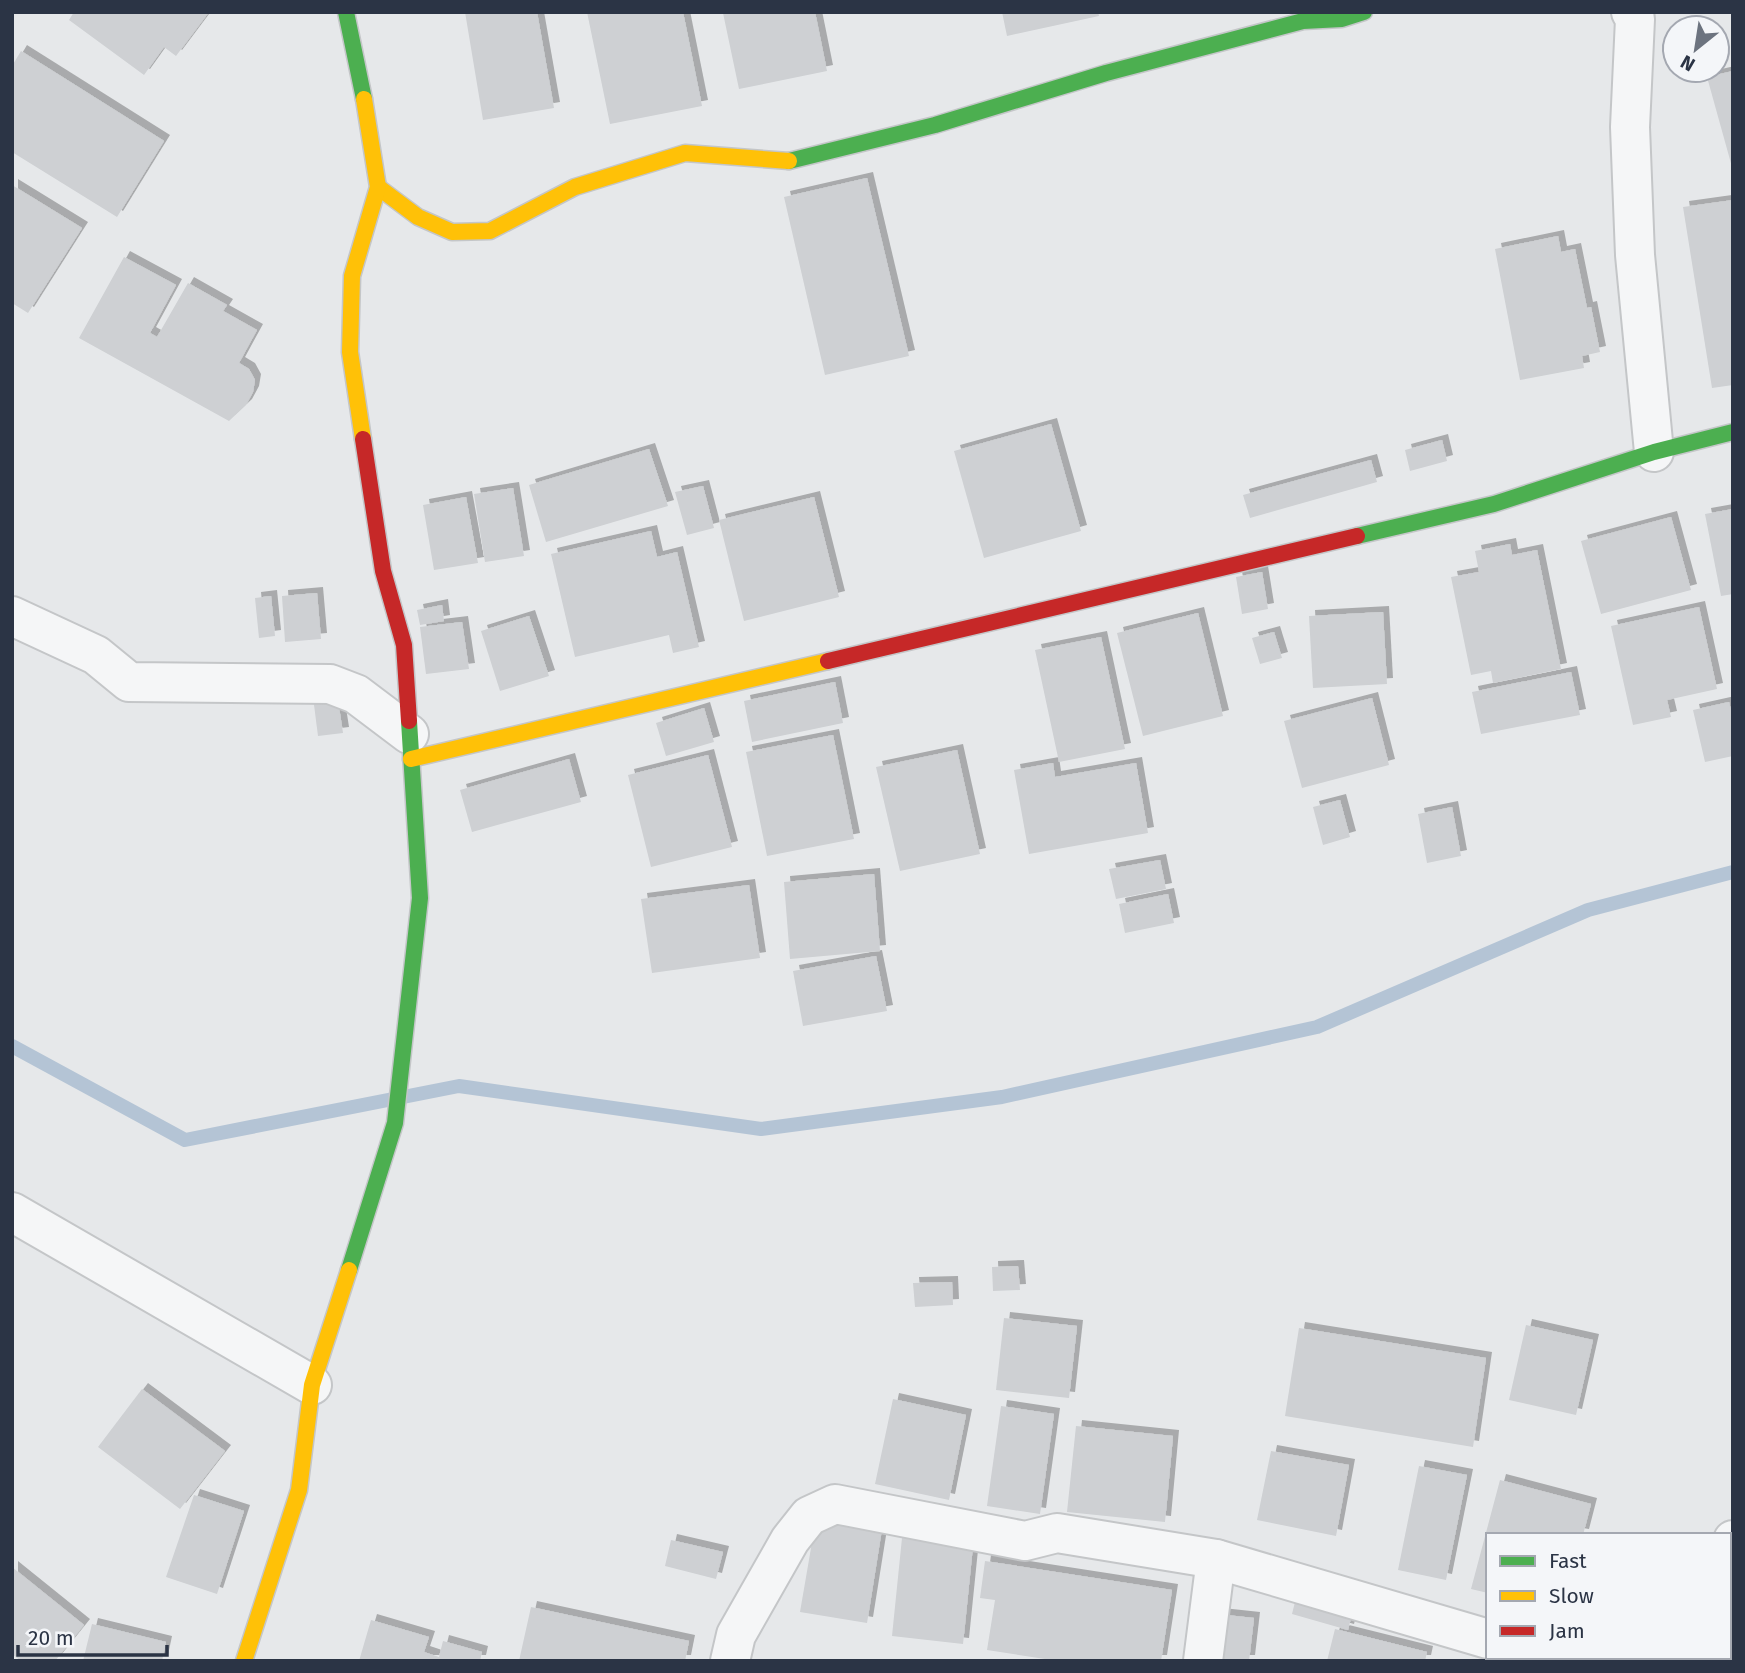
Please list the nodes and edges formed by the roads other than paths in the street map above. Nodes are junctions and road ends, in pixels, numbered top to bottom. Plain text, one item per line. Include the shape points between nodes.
1 (346, 12) edge
2 (1364, 12) edge
3 (1631, 12) edge
4 (1302, 17) edge
5 (378, 187) junction
6 (1733, 432) edge
7 (1654, 452) junction
8 (12, 615) edge
9 (410, 746) junction
10 (12, 1212) edge
11 (312, 1385) junction
12 (1216, 1559) junction
13 (1486, 1638) edge
14 (244, 1661) edge
15 (730, 1661) edge
16 (1203, 1661) edge

1 - 5 street
2 - 4 street via 1342,19
3 - 7 street via 1635,19 1630,127 1635,255
4 - 5 street via 935,125 792,161 685,153 575,187 490,231 452,232 418,218
5 - 9 street via 352,276 350,352 383,571 404,645
6 - 7 street
7 - 9 street via 1494,504
8 - 9 street via 96,656 129,682 330,684 356,694
9 - 11 street via 421,898 395,1123
10 - 11 street
11 - 14 street via 299,1490
12 - 13 street
12 - 15 street via 1057,1533 1025,1541 835,1504 809,1516 790,1540 736,1635
12 - 16 street

